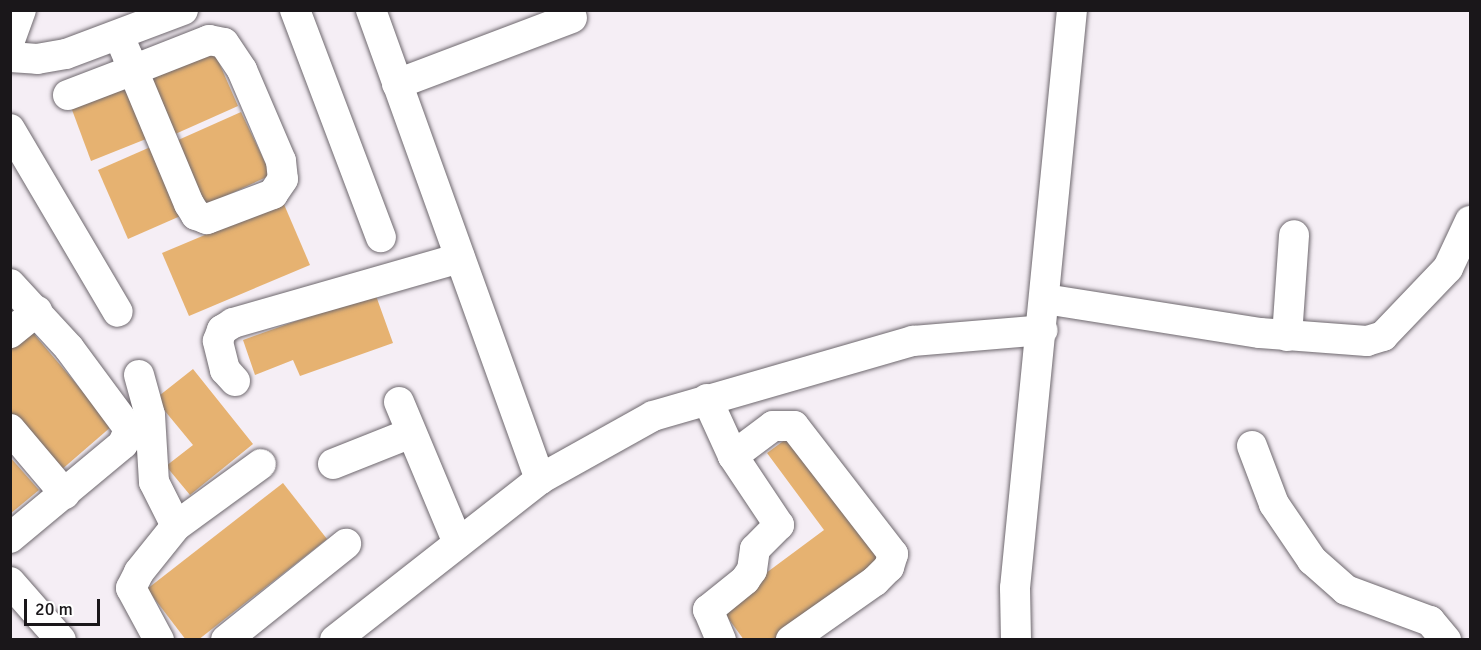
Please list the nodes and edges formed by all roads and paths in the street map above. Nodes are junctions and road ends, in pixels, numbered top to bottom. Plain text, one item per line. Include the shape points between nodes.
1 (21, 10) edge
2 (183, 10) edge
3 (295, 10) edge
4 (371, 10) edge
5 (1072, 10) edge
6 (572, 18) dead end
7 (119, 36) junction
8 (10, 40) edge
9 (10, 57) edge
10 (133, 70) junction
11 (397, 84) junction
12 (68, 95) dead end
13 (10, 129) edge
14 (1470, 221) edge
15 (1294, 235) dead end
16 (381, 237) dead end
17 (460, 258) junction
18 (10, 284) edge
19 (1045, 299) junction
20 (37, 311) junction
21 (118, 312) dead end
22 (1043, 330) junction
23 (10, 333) edge
24 (1287, 336) junction
25 (139, 375) dead end
26 (235, 381) dead end
27 (707, 399) junction
28 (399, 402) dead end
29 (10, 429) edge
30 (411, 433) junction
31 (1252, 446) dead end
32 (733, 456) junction
33 (261, 464) dead end
34 (333, 464) dead end
35 (540, 479) junction
36 (65, 494) junction
37 (176, 526) junction
38 (10, 538) edge
39 (458, 543) junction
40 (346, 544) dead end
41 (10, 582) edge
42 (61, 639) edge
43 (159, 639) edge
44 (226, 639) edge
45 (334, 639) edge
46 (721, 639) edge
47 (791, 639) edge
48 (1016, 639) edge
49 (1446, 639) edge

1 - 8 street
2 - 7 street
3 - 16 street
4 - 11 street
5 - 19 street
6 - 11 street
7 - 9 street via 66,54 37,59
7 - 10 street
10 - 10 street via 209,40 224,43 242,70 280,161 283,179 273,194 207,219 196,215
10 - 12 street
11 - 17 street
13 - 21 street
14 - 24 street via 1448,268 1383,336 1349,343
15 - 24 street
17 - 26 street via 233,323 222,330 218,341 225,370
17 - 35 street
18 - 20 street
19 - 22 street
19 - 24 street
20 - 23 street
20 - 36 street via 129,429 123,444
22 - 27 street via 913,341
22 - 48 street via 1015,588
25 - 37 street via 150,415 154,482
27 - 32 street
27 - 35 street via 653,416
28 - 30 street
29 - 36 street
30 - 34 street
30 - 39 street
31 - 49 street via 1274,504 1312,560 1346,590 1430,621
32 - 46 street via 779,525 755,549 752,570 744,580 708,610
32 - 47 street via 774,426 794,426 893,554 889,567 875,581
33 - 37 street
35 - 39 street
36 - 38 street
37 - 43 street via 131,588
39 - 45 street
40 - 44 street
41 - 42 street

